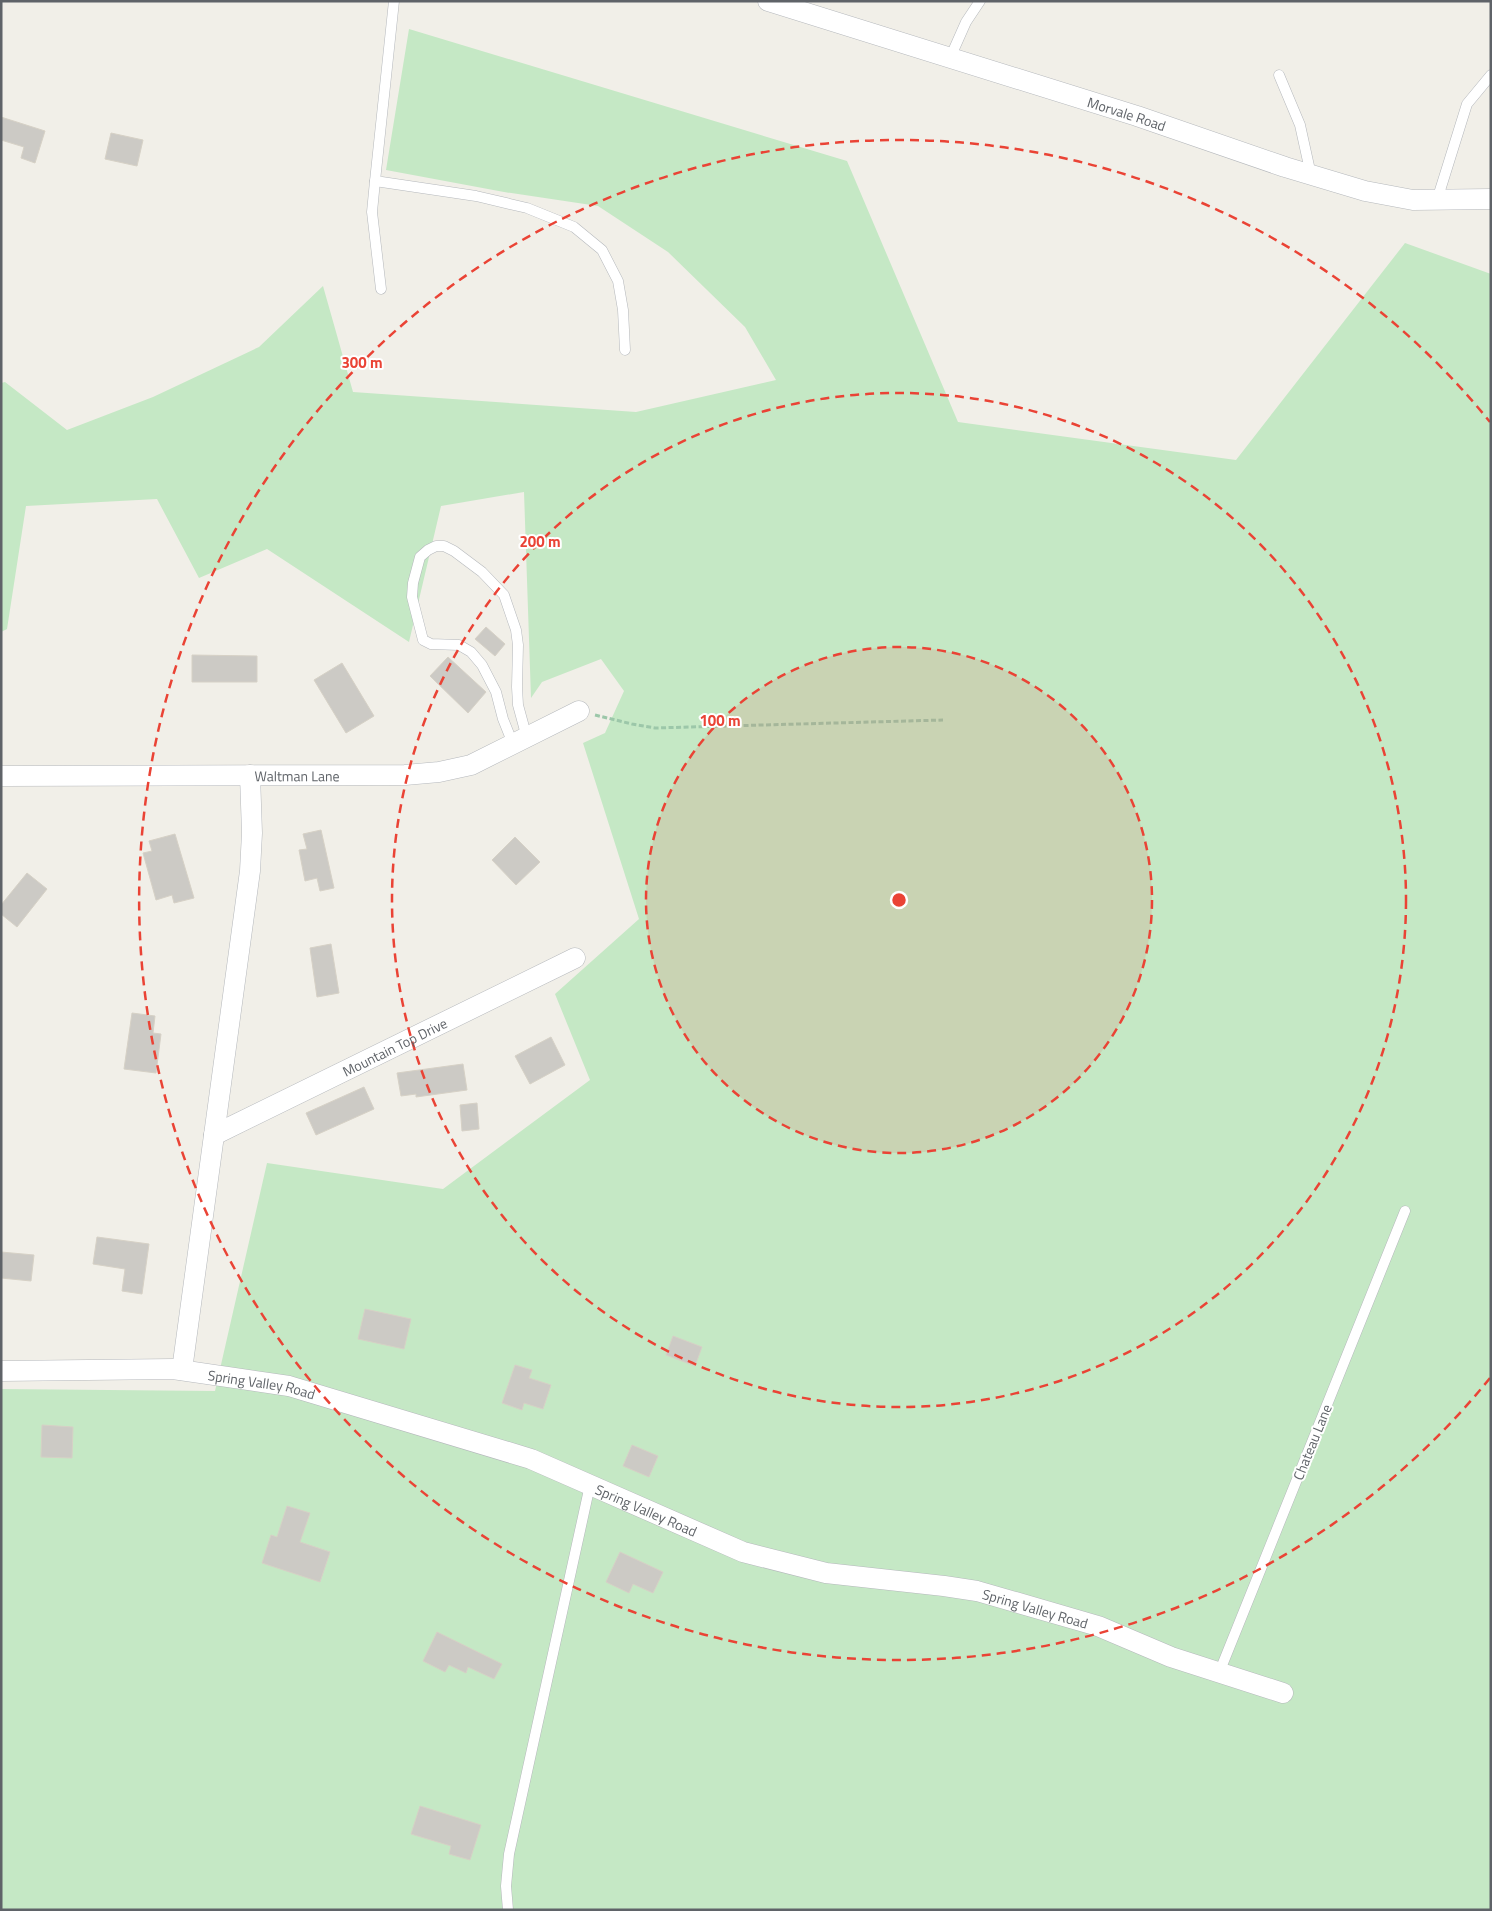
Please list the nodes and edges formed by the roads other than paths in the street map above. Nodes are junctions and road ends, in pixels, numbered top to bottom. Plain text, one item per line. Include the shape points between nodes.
1 (394, 1) edge
2 (768, 1) edge
3 (980, 1) edge
4 (950, 58) junction
5 (1279, 75) dead end
6 (1491, 76) edge
7 (1311, 175) junction
8 (375, 181) junction
9 (1491, 199) edge
10 (1437, 200) junction
11 (381, 289) dead end
12 (625, 350) dead end
13 (580, 711) road end
14 (520, 741) junction
15 (250, 775) junction
16 (1, 776) edge
17 (575, 958) dead end
18 (214, 1135) junction
19 (1405, 1210) dead end
20 (182, 1370) junction
21 (1, 1371) edge
22 (590, 1485) junction
23 (1220, 1673) junction
24 (1284, 1693) dead end
25 (508, 1910) edge

1 - 8 lane
2 - 4 street, Morvale Road
3 - 4 lane via 966,22
4 - 7 street, Morvale Road via 1150,120
5 - 7 lane via 1300,126
6 - 10 lane via 1467,104
7 - 10 street, Morvale Road via 1365,191 1413,200
8 - 11 lane via 372,212
8 - 12 lane via 476,196 528,208 574,227 602,250 618,281
9 - 10 street, Morvale Road
13 - 14 street, Waltman Lane
14 - 14 lane via 503,719 496,692 471,652 459,645 430,644 423,640 412,596 413,583 420,557 436,546 454,551 482,572 504,595 518,644
14 - 15 street, Waltman Lane via 471,765 439,772
15 - 16 street, Waltman Lane
15 - 18 street via 250,871
17 - 18 street, Mountain Top Drive
18 - 20 street
19 - 23 lane, Chateau Lane
20 - 21 street, Spring Valley Road
20 - 22 street, Spring Valley Road via 289,1386 512,1452
22 - 23 street, Spring Valley Road via 752,1555 826,1573 977,1591 1098,1626 1171,1657
22 - 25 lane via 510,1854 506,1886
23 - 24 street, Spring Valley Road

